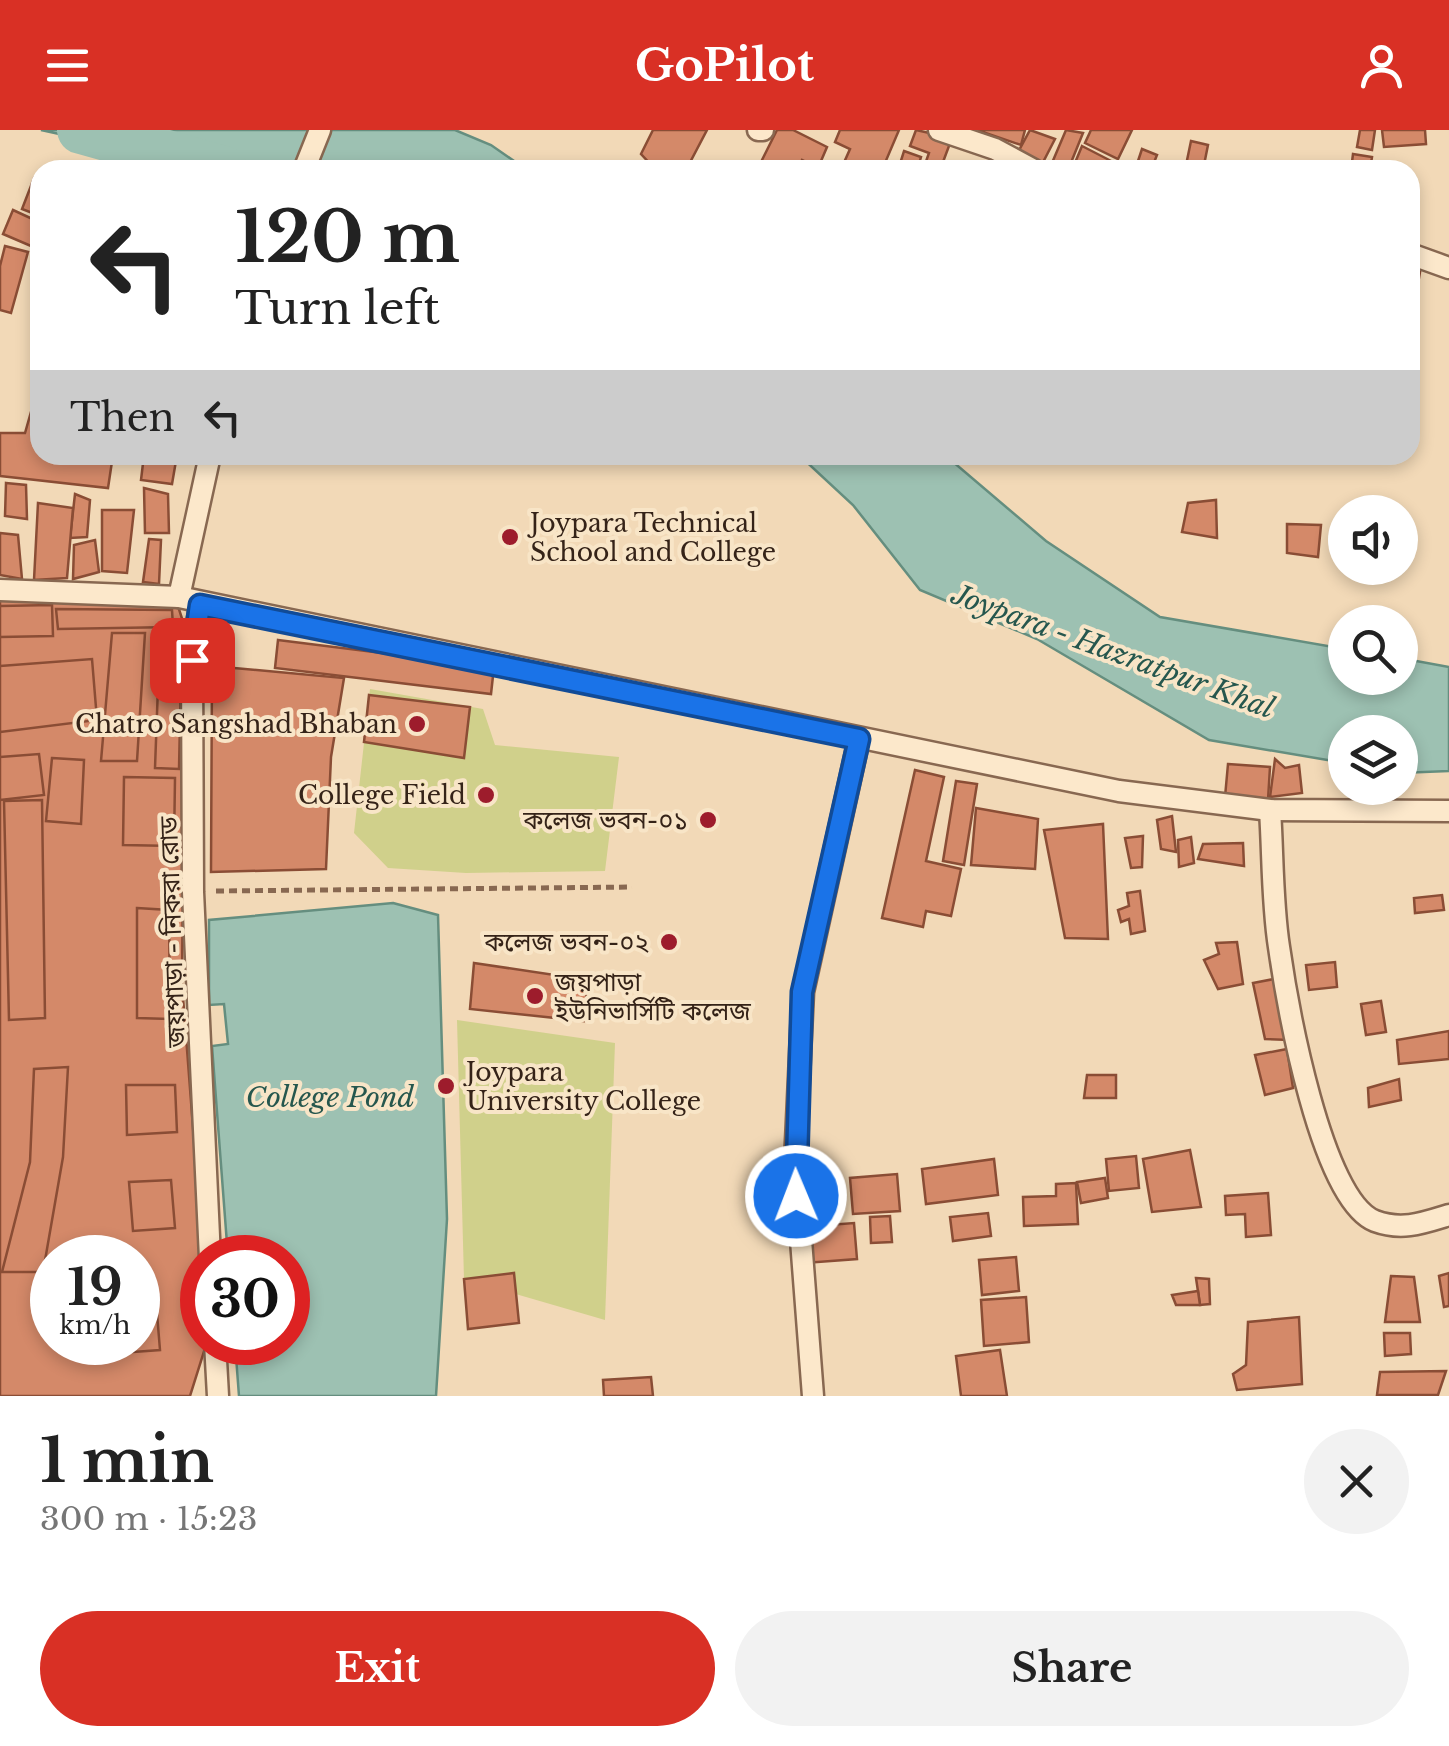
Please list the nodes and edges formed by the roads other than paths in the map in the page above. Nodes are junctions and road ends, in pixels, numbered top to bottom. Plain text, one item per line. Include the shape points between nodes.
1 (320, 130) edge
2 (938, 130) edge
3 (308, 160) edge
4 (1015, 160) edge
5 (1420, 258) edge
6 (1449, 268) edge
7 (208, 465) edge
8 (0, 590) edge
9 (180, 597) junction
10 (200, 605) junction
11 (859, 739) junction
12 (1270, 810) junction
13 (1449, 811) edge
14 (1449, 1215) edge
15 (209, 1235) edge
16 (216, 1365) edge
17 (218, 1396) edge
18 (813, 1396) edge

1 - 3 street
2 - 4 street
5 - 6 street
7 - 9 street
8 - 9 street
9 - 10 street
10 - 11 street
10 - 15 street, জয়পাড়া - নিকরা রোড via 192,660 193,892
11 - 12 street via 1120,791
11 - 18 street via 802,992 794,1162
12 - 13 street
12 - 14 street via 1278,944 1326,1160 1372,1220 1406,1228
16 - 17 street

